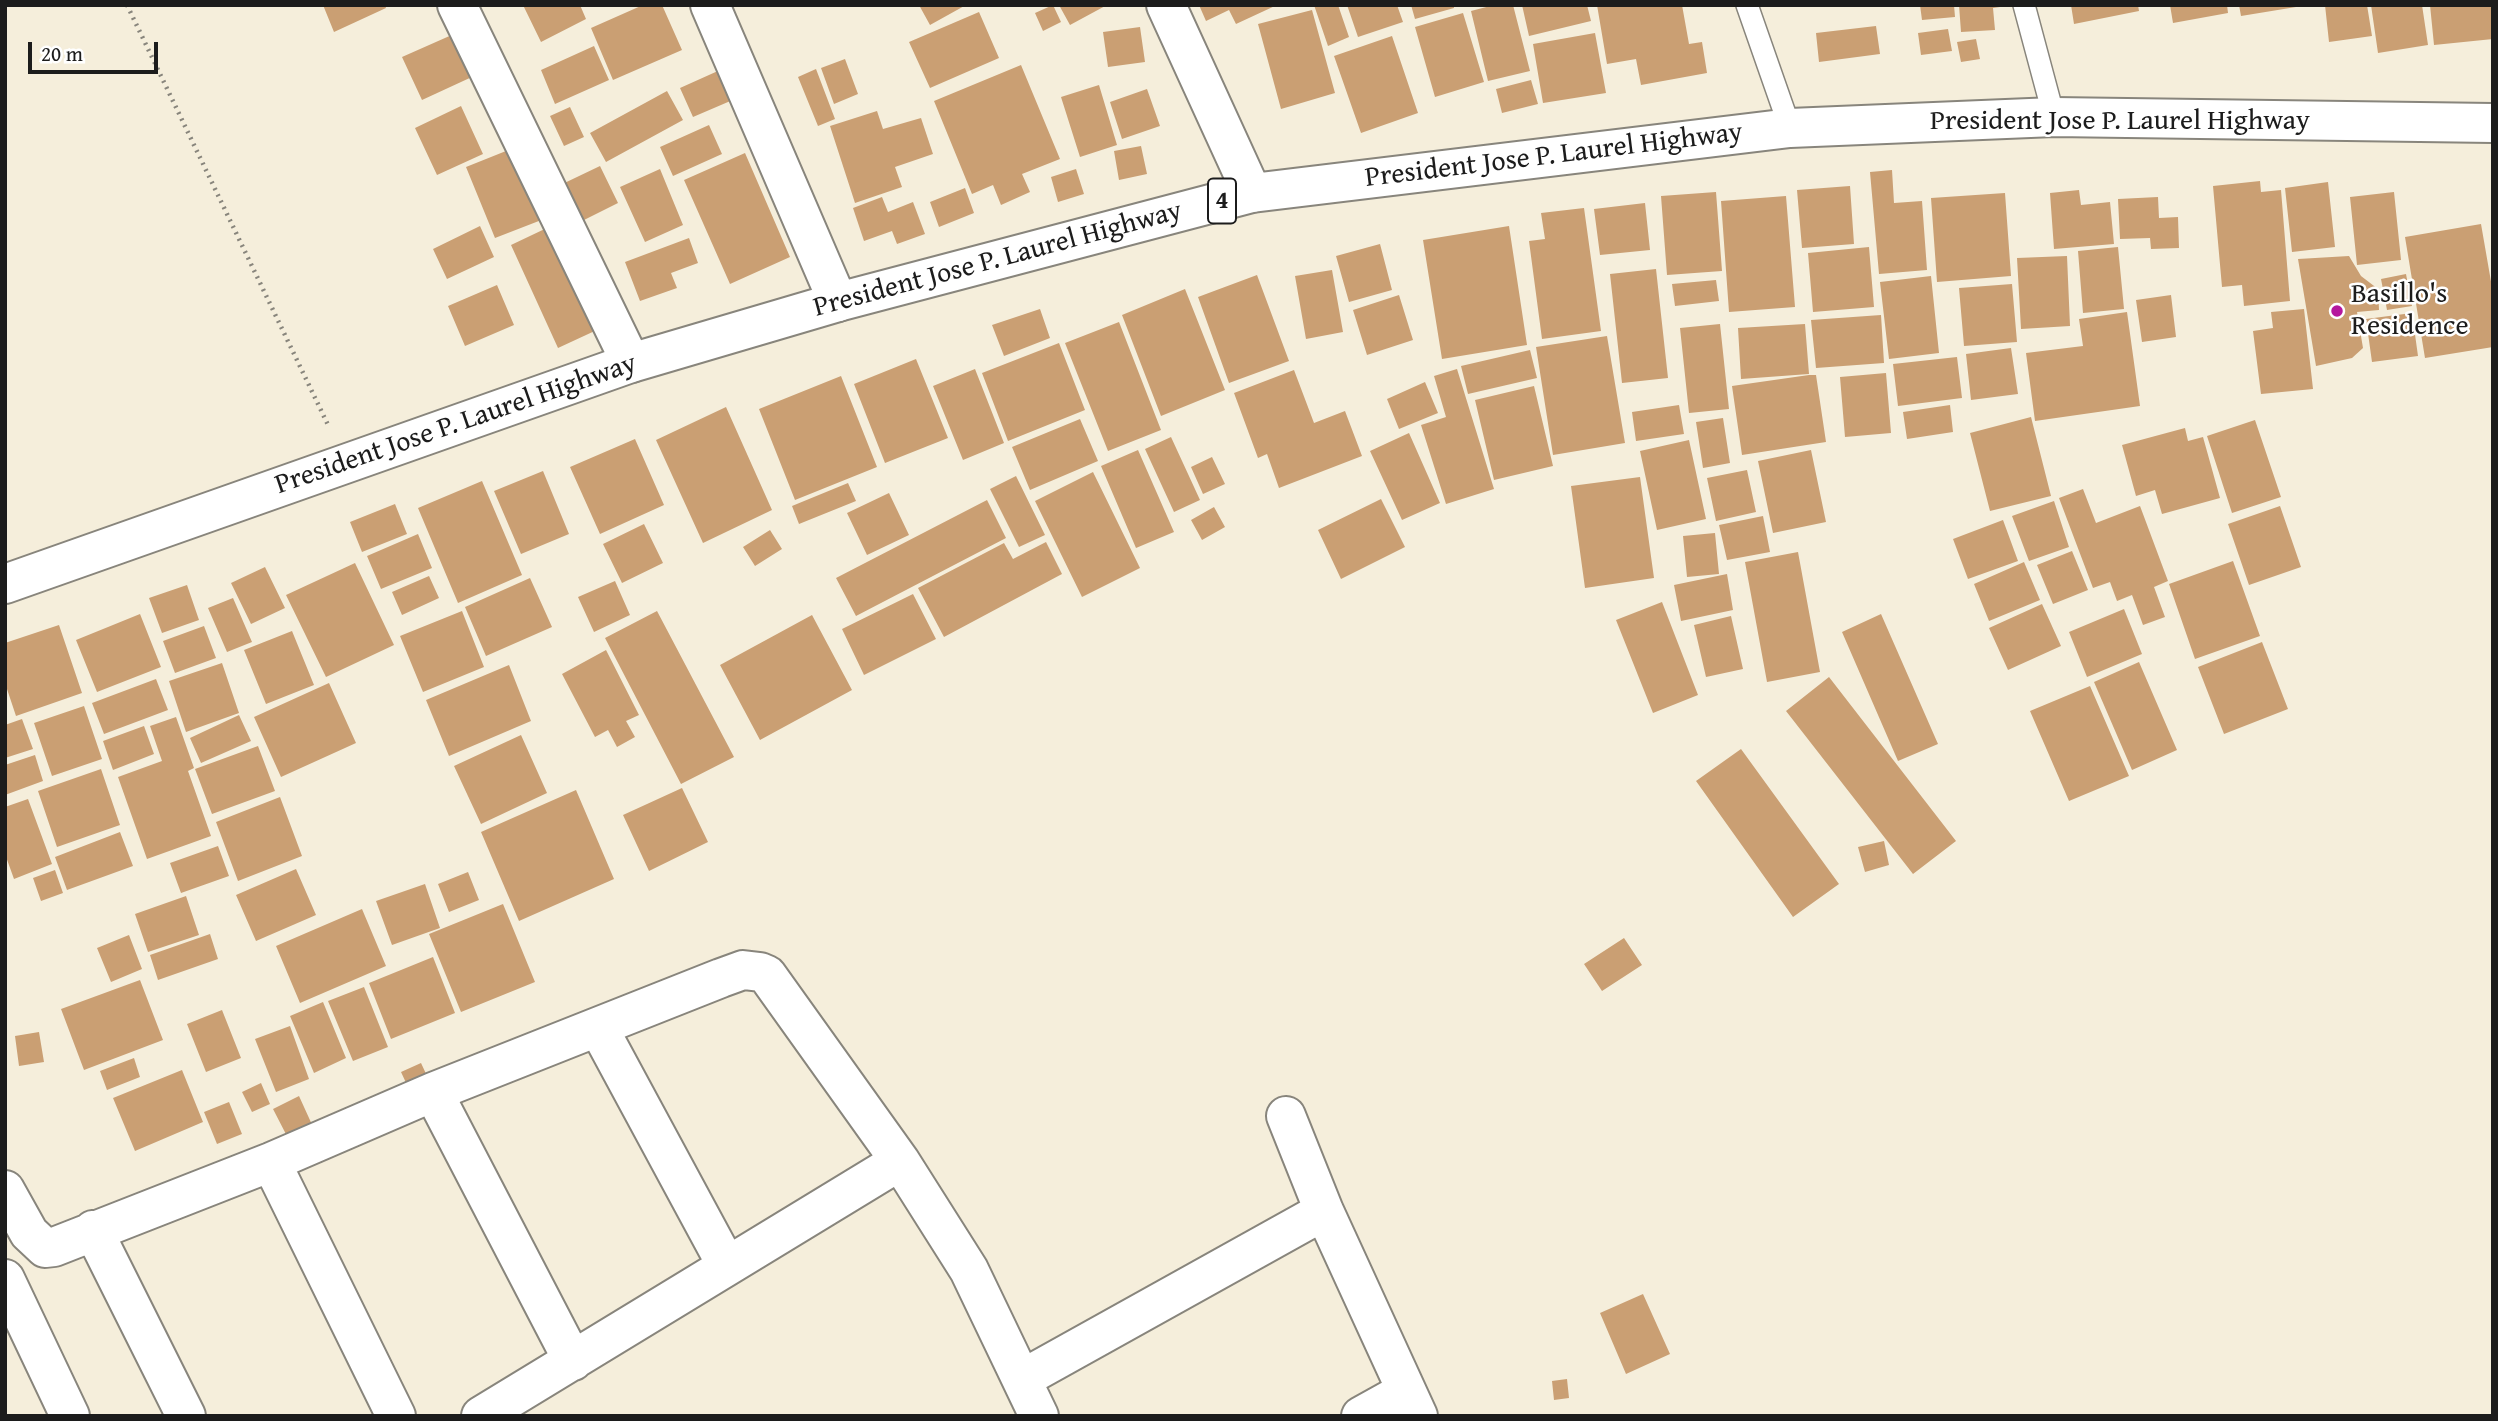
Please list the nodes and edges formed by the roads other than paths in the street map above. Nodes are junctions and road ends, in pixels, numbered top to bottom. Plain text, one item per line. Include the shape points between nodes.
1 (457, 5) edge
2 (710, 5) edge
3 (1166, 5) edge
4 (1747, 5) edge
5 (2024, 5) edge
6 (2054, 117) junction
7 (2493, 123) edge
8 (1790, 128) junction
9 (1252, 193) junction
10 (838, 302) junction
11 (631, 363) junction
12 (5, 584) edge
13 (598, 1027) junction
14 (433, 1092) junction
15 (1286, 1116) dead end
16 (900, 1161) junction
17 (271, 1162) junction
18 (5, 1189) edge
19 (1324, 1211) junction
20 (93, 1230) junction
21 (727, 1266) junction
22 (5, 1279) edge
23 (573, 1360) junction
24 (1022, 1379) junction
25 (1412, 1403) edge
26 (70, 1416) edge
27 (186, 1416) edge
28 (396, 1416) edge
29 (481, 1416) edge
30 (1039, 1416) edge
31 (1361, 1416) edge

1 - 11 main road
2 - 10 main road
3 - 9 main road
4 - 8 lane
5 - 6 lane
6 - 7 main road, President Jose P. Laurel Highway / 4
6 - 8 main road, President Jose P. Laurel Highway / 4
8 - 9 main road, President Jose P. Laurel Highway / 4
9 - 10 main road, President Jose P. Laurel Highway / 4
10 - 11 main road, President Jose P. Laurel Highway / 4
11 - 12 main road, President Jose P. Laurel Highway / 4
13 - 14 main road
13 - 16 main road via 734,973 767,975
13 - 21 main road
14 - 17 main road
14 - 23 main road
15 - 19 main road
16 - 21 main road
16 - 24 main road via 970,1270
17 - 20 main road
17 - 28 main road
18 - 20 main road via 29,1233 45,1248
19 - 24 main road
19 - 25 main road
20 - 27 main road
21 - 23 main road
22 - 26 main road
23 - 29 main road
24 - 30 main road
25 - 31 main road

